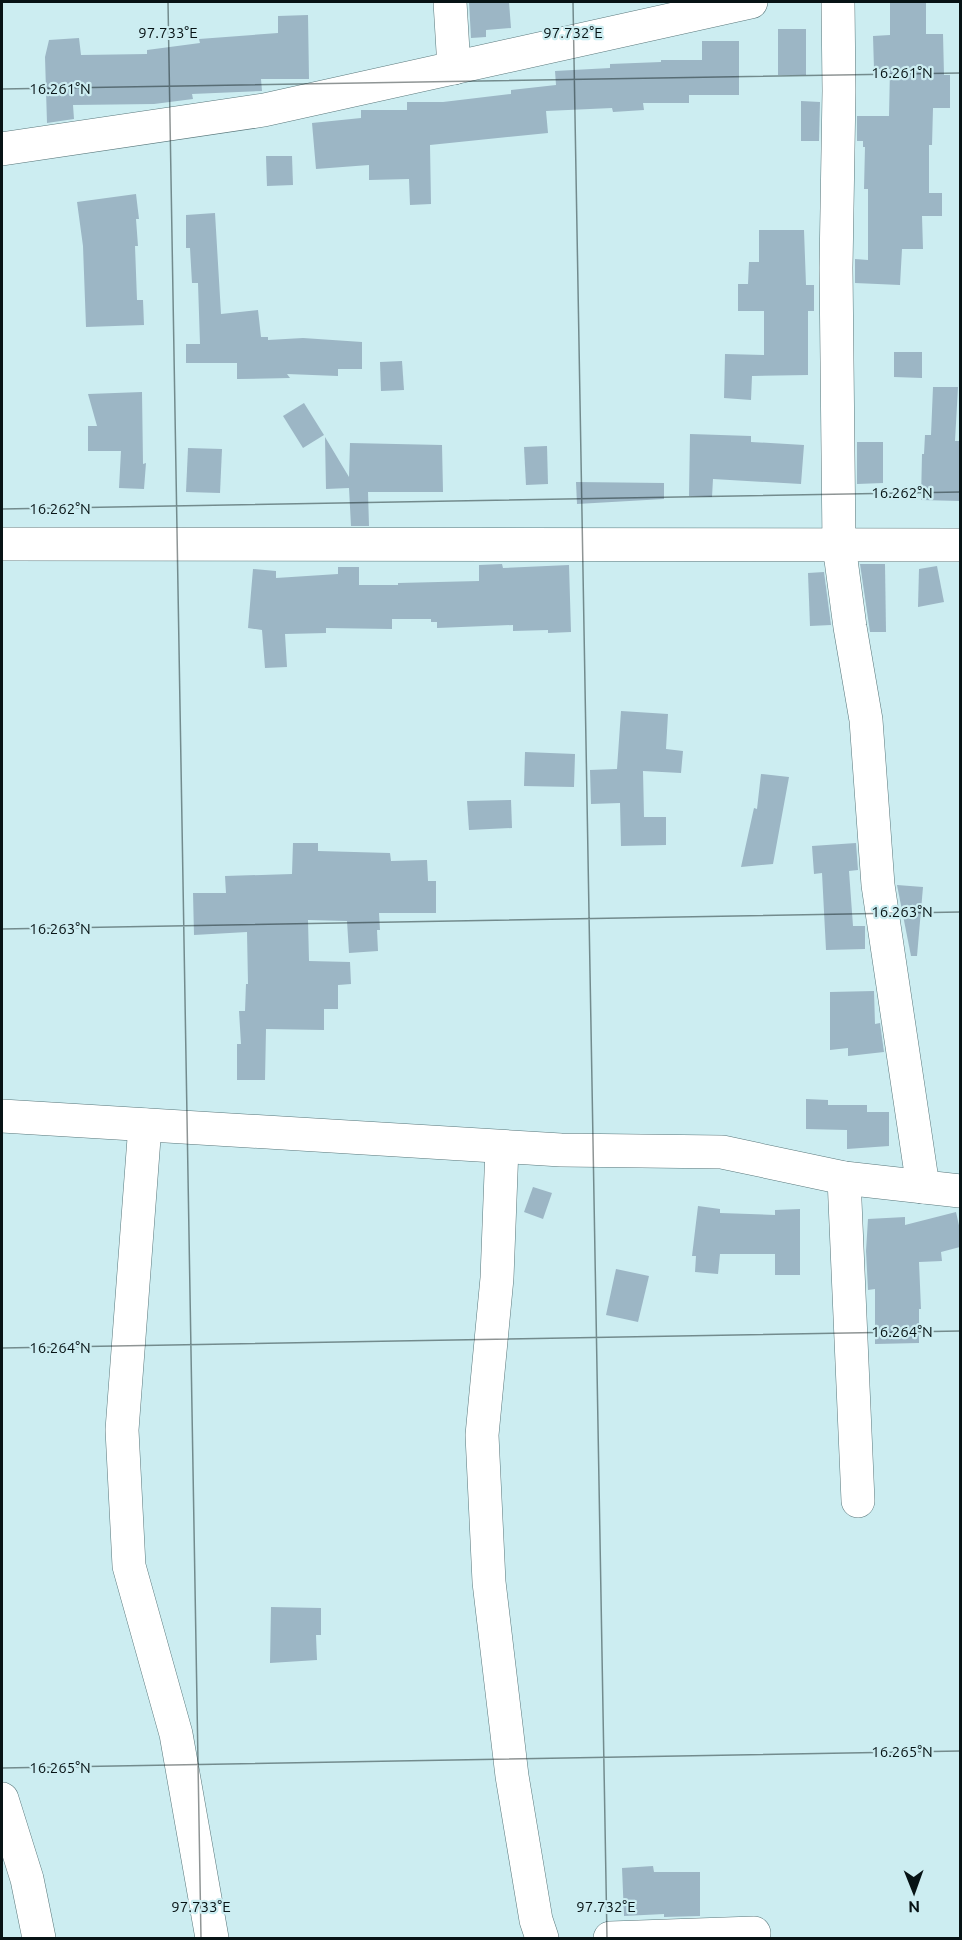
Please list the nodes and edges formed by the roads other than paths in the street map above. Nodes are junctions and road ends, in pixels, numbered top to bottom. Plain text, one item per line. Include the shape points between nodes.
1 (450, 2) edge
2 (751, 2) edge
3 (838, 2) edge
4 (454, 68) junction
5 (2, 149) edge
6 (2, 544) edge
7 (839, 545) junction
8 (960, 545) edge
9 (2, 1116) edge
10 (145, 1125) junction
11 (502, 1147) junction
12 (844, 1178) junction
13 (923, 1187) junction
14 (960, 1191) edge
15 (858, 1501) dead end
16 (2, 1799) edge
17 (754, 1933) dead end
18 (39, 1938) edge
19 (212, 1938) edge
20 (542, 1938) edge
21 (610, 1938) edge

1 - 4 street
2 - 4 street
3 - 7 street
4 - 5 street via 264,110
6 - 7 street
7 - 8 street
7 - 13 street via 866,720 878,885
9 - 10 street
10 - 11 street
10 - 19 street via 122,1430 129,1566 176,1734
11 - 12 street via 722,1152
11 - 20 street via 497,1278 482,1435 488,1559 512,1776
12 - 13 street
12 - 15 street
13 - 14 street
16 - 18 street via 27,1878
17 - 21 street

